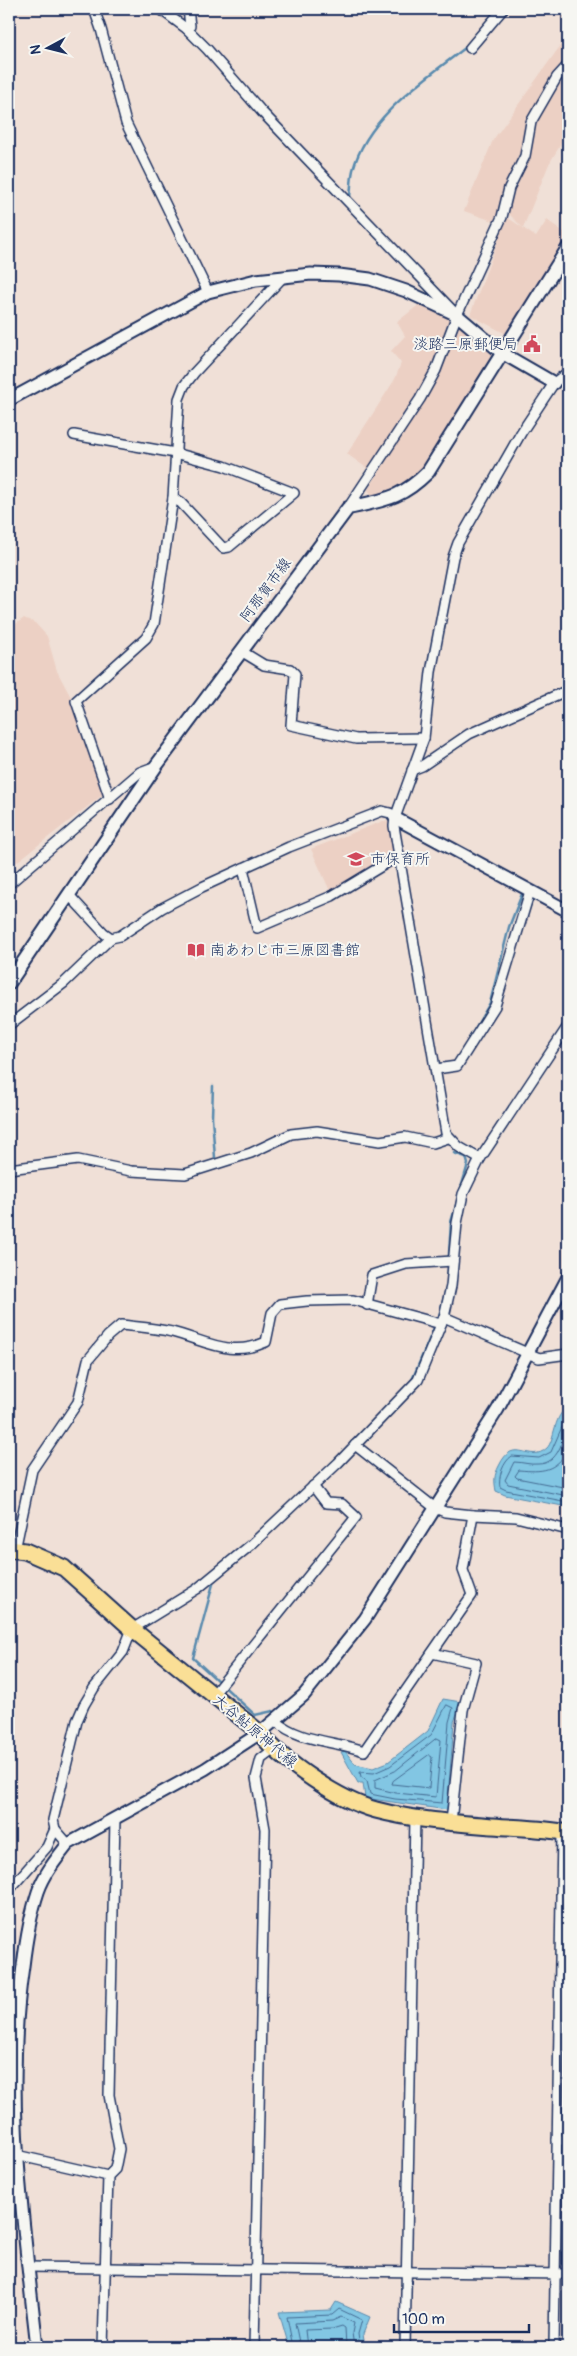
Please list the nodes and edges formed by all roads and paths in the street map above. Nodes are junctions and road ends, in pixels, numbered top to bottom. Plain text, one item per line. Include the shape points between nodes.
1 (94, 9) edge
2 (160, 9) edge
3 (188, 9) edge
4 (503, 9) edge
5 (187, 29) junction
6 (470, 48) dead end
7 (568, 65) edge
8 (568, 248) edge
9 (284, 276) junction
10 (208, 292) junction
11 (457, 315) junction
12 (502, 353) junction
13 (568, 372) edge
14 (568, 380) edge
15 (554, 383) junction
16 (9, 400) edge
17 (74, 436) dead end
18 (175, 453) junction
19 (173, 498) junction
20 (348, 508) junction
21 (241, 651) junction
22 (568, 690) edge
23 (424, 738) junction
24 (156, 766) junction
25 (412, 770) junction
26 (110, 799) junction
27 (395, 818) junction
28 (400, 855) junction
29 (243, 868) junction
30 (9, 884) edge
31 (530, 890) junction
32 (69, 895) junction
33 (568, 912) edge
34 (111, 938) junction
35 (9, 983) edge
36 (9, 1025) edge
37 (568, 1026) edge
38 (436, 1069) junction
39 (448, 1138) junction
40 (480, 1159) junction
41 (9, 1169) edge
42 (453, 1261) junction
43 (568, 1277) edge
44 (367, 1304) junction
45 (443, 1320) junction
46 (527, 1354) junction
47 (568, 1354) edge
48 (356, 1445) junction
49 (313, 1486) junction
50 (435, 1508) junction
51 (473, 1515) junction
52 (568, 1530) edge
53 (12, 1550) edge
54 (132, 1629) junction
55 (432, 1653) junction
56 (213, 1695) junction
57 (275, 1720) junction
58 (260, 1733) junction
59 (273, 1750) junction
60 (415, 1817) junction
61 (115, 1818) junction
62 (451, 1822) junction
63 (55, 1829) junction
64 (565, 1833) edge
65 (68, 1844) junction
66 (9, 1890) edge
67 (557, 2140) junction
68 (568, 2140) edge
69 (16, 2154) junction
70 (108, 2176) junction
71 (28, 2267) junction
72 (105, 2268) junction
73 (255, 2270) junction
74 (406, 2272) junction
75 (555, 2274) junction
76 (568, 2274) edge
77 (37, 2347) edge
78 (103, 2347) edge
79 (254, 2347) edge
80 (405, 2347) edge
81 (554, 2347) edge

1 - 10 street via 126,123
2 - 5 street
3 - 5 street via 190,26
4 - 6 street
5 - 11 street
7 - 11 street via 557,77 531,122 525,156 509,188 502,217
8 - 12 main road
9 - 10 street
9 - 11 street via 339,275 370,279 406,290
9 - 18 street via 184,386 179,399
10 - 16 street
11 - 12 street
11 - 20 street via 436,370 420,399
12 - 15 street
12 - 20 main road via 440,456 418,482 396,496
13 - 15 street
14 - 15 street
15 - 23 street via 513,446 458,543 431,672
17 - 18 street
18 - 19 street
18 - 19 street via 224,466 294,493 224,548
19 - 26 street via 154,624 146,638 76,701
20 - 21 main road, 阿那賀市線
21 - 23 street via 264,665 290,669 295,674 291,725 356,740
21 - 24 main road, 阿那賀市線
22 - 25 street via 469,734
23 - 25 street
24 - 26 street via 140,772
24 - 32 main road, 阿那賀市線
25 - 27 street
26 - 30 street
27 - 28 street
27 - 29 street via 382,811
27 - 31 street
28 - 29 street via 332,896 257,928
28 - 38 street
29 - 34 street via 162,908 120,936
31 - 33 street
31 - 38 street via 495,1006 457,1066
32 - 34 street
32 - 35 main road, 阿那賀市線
34 - 36 street via 64,983
37 - 40 street
38 - 39 street
39 - 40 street
39 - 41 street via 433,1143 405,1137 380,1141 317,1131 291,1134 251,1153 185,1174 131,1171 78,1160
40 - 42 street via 463,1194
42 - 44 street via 406,1264 372,1275
42 - 45 street
43 - 46 street
44 - 45 street
44 - 53 street via 353,1300 280,1304 272,1313 266,1342 251,1349 232,1350 164,1330 121,1325 88,1360 78,1402 32,1470
45 - 46 street
45 - 48 street via 418,1380
46 - 47 street via 539,1358
46 - 50 street via 498,1409
48 - 49 street
48 - 50 street
49 - 54 street via 283,1516 197,1589
49 - 56 street via 326,1503 342,1504 356,1517
50 - 51 street
50 - 57 street via 365,1619 304,1695
51 - 52 street via 516,1517
51 - 55 street via 464,1570 472,1595
53 - 54 main road, 大谷鮎原神代線 via 25,1551 64,1568
54 - 56 main road, 大谷鮎原神代線
54 - 63 street via 123,1652 94,1688 78,1721 53,1820
55 - 57 street via 364,1751 284,1728
55 - 62 street via 476,1663 464,1710
56 - 58 main road, 大谷鮎原神代線
57 - 58 street
58 - 59 main road, 大谷鮎原神代線
58 - 61 street via 205,1769
59 - 60 main road, 大谷鮎原神代線 via 310,1777 355,1802 376,1810
59 - 73 street via 261,1759 256,1778 265,1829
60 - 62 main road, 大谷鮎原神代線
60 - 74 street
61 - 65 street
61 - 70 street via 109,2095 119,2149 115,2169
62 - 64 main road, 大谷鮎原神代線
63 - 65 street
63 - 66 street via 47,1847
64 - 67 street
65 - 69 street via 38,1890 28,1930 19,1989 15,2053
67 - 68 street
67 - 75 street
69 - 70 street
69 - 71 street
70 - 72 street
71 - 72 street
71 - 77 street
72 - 73 street
72 - 78 street
73 - 74 street
73 - 79 street
74 - 75 street
74 - 80 street
75 - 76 street
75 - 81 street

